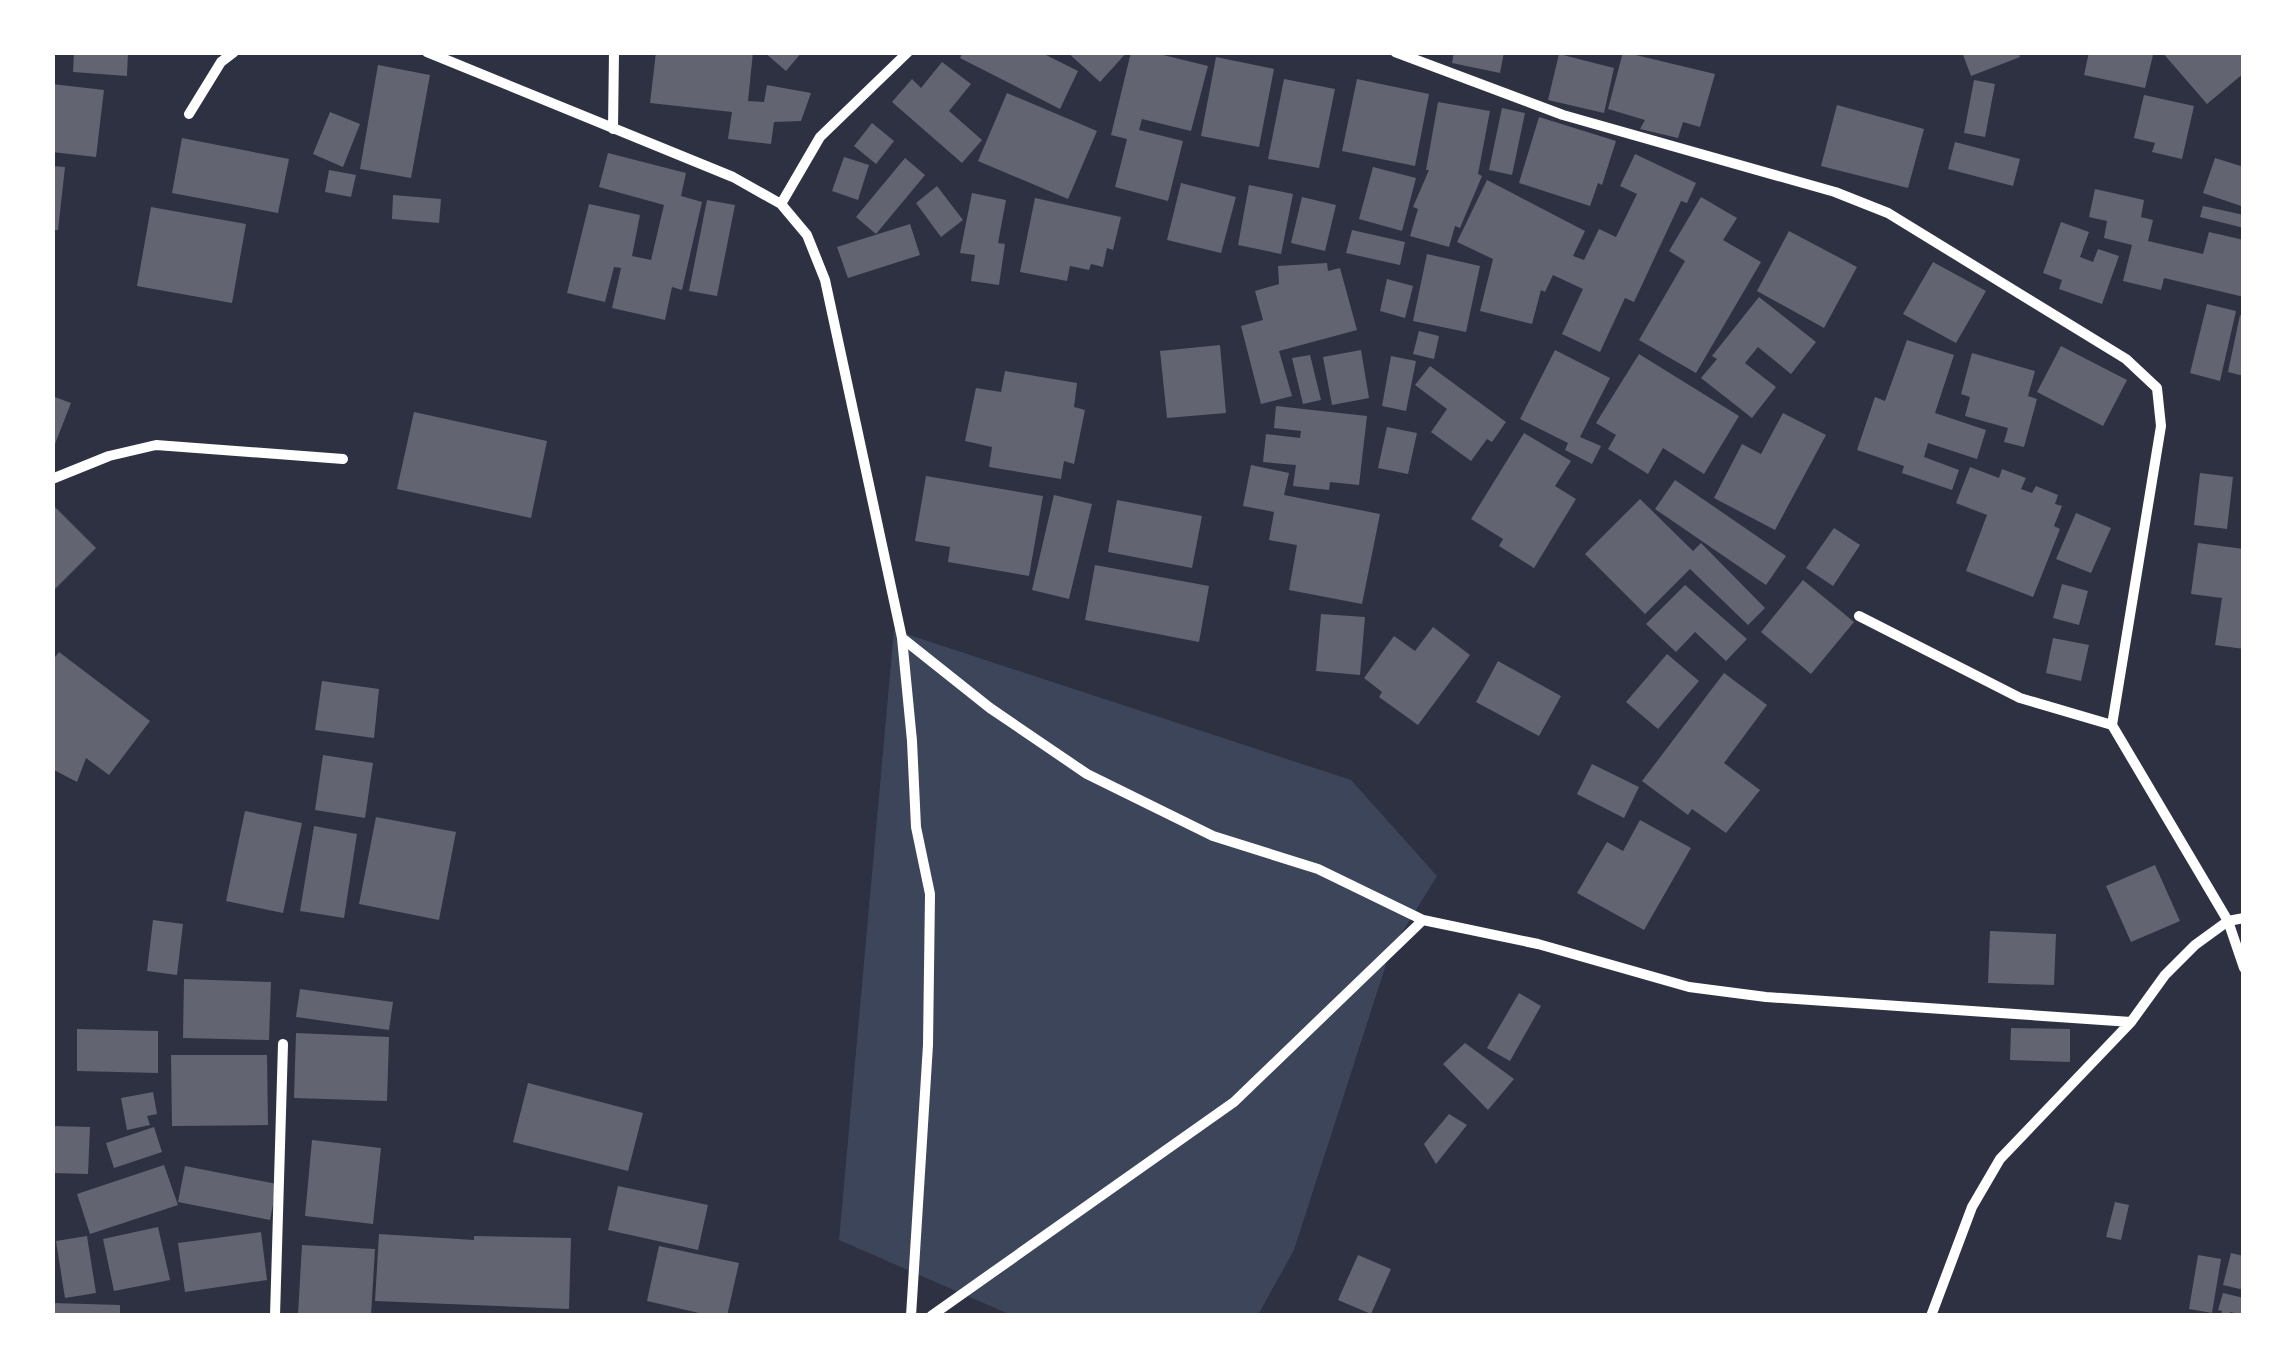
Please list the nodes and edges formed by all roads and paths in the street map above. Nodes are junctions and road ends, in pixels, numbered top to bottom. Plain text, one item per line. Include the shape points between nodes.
1 (234, 52) edge
2 (427, 52) edge
3 (614, 52) edge
4 (908, 52) edge
5 (1395, 52) edge
6 (189, 114) dead end
7 (613, 129) junction
8 (781, 204) junction
9 (343, 458) dead end
10 (52, 478) edge
11 (1859, 616) dead end
12 (902, 638) junction
13 (2112, 724) junction
14 (2244, 918) edge
15 (1423, 920) junction
16 (2228, 921) junction
17 (2244, 968) edge
18 (2131, 1022) junction
19 (283, 1044) dead end
20 (275, 1316) edge
21 (911, 1316) edge
22 (932, 1316) edge
23 (1931, 1316) edge

1 - 6 street
2 - 7 street
3 - 7 street
4 - 8 street via 820,137
5 - 13 street via 1563,115 1888,213 2126,359 2157,388 2161,426
7 - 8 street via 733,177
8 - 12 street via 807,235 825,280
9 - 10 street via 156,445
11 - 13 street via 2020,698
12 - 15 street via 1087,774 1213,836 1318,869
12 - 21 street via 916,827 930,894
13 - 16 street
14 - 16 street
15 - 18 street via 1689,987
15 - 22 street via 1234,1102
16 - 17 street
16 - 18 street via 2164,975
18 - 23 street via 2000,1159 1972,1207
19 - 20 street

